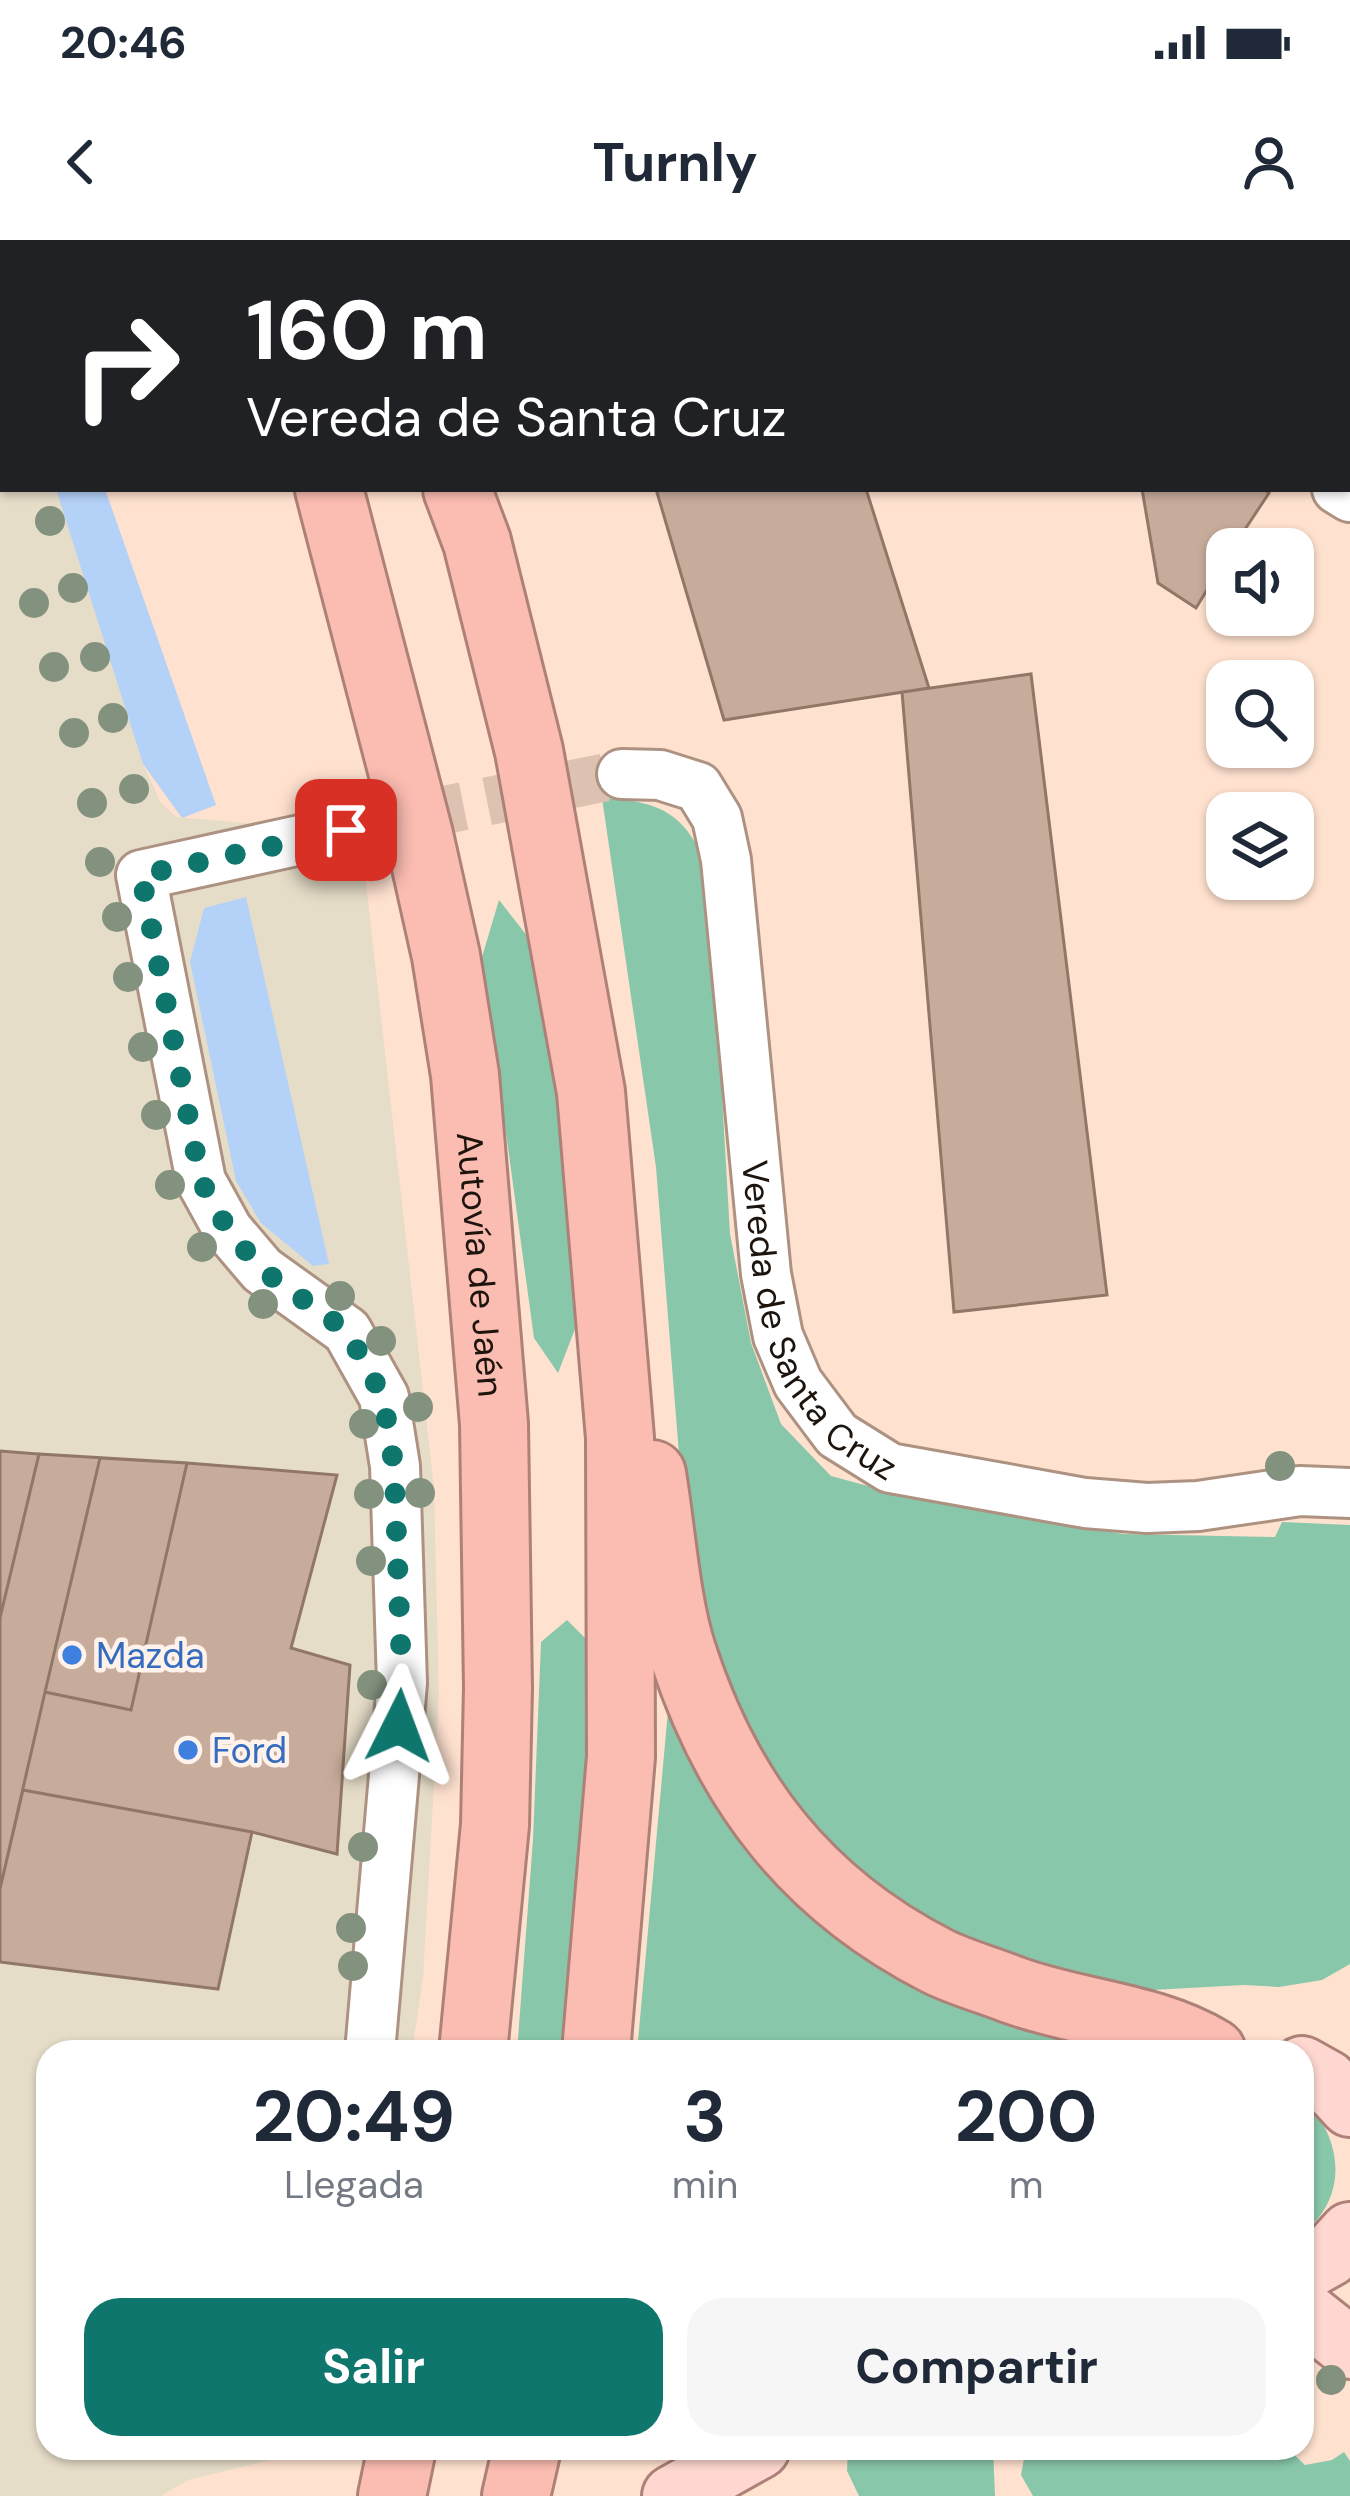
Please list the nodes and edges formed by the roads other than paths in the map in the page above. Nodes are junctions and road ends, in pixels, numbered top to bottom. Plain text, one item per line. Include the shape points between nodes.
1 (330, 492) edge
2 (458, 492) edge
3 (622, 773) tunnel mouth
4 (346, 830) tunnel mouth
5 (591, 1092) junction
6 (1350, 1493) edge
7 (371, 2040) edge
8 (474, 2040) edge
9 (597, 2040) edge
10 (1192, 2040) edge
11 (1350, 2043) edge
12 (1314, 2050) edge
13 (1314, 2073) edge
14 (1350, 2106) edge
15 (1350, 2233) edge
16 (1314, 2264) edge
17 (1314, 2320) edge
18 (1350, 2348) edge
19 (400, 2460) edge
20 (524, 2460) edge
21 (737, 2460) edge
22 (687, 2488) edge
23 (392, 2496) edge
24 (516, 2496) edge

1 - 8 highway, Autovía de Jaén via 423,855 465,1075 494,1424 498,1688 495,1825
2 - 5 highway via 529,752
3 - 6 street, Vereda de Santa Cruz via 698,787 717,818 778,1336 798,1383 837,1435 890,1468 1085,1503 1147,1508
4 - 7 street via 141,875 201,1181 262,1270 347,1331 383,1397 394,1466 402,1683
5 - 9 highway via 620,1438 621,1756
5 - 10 highway via 681,1650 715,1738 755,1803 797,1861 858,1912 938,1961 1032,1997
11 - 12 main road
13 - 14 main road
15 - 16 main road
17 - 18 main road
19 - 23 highway
20 - 24 highway
21 - 22 main road

